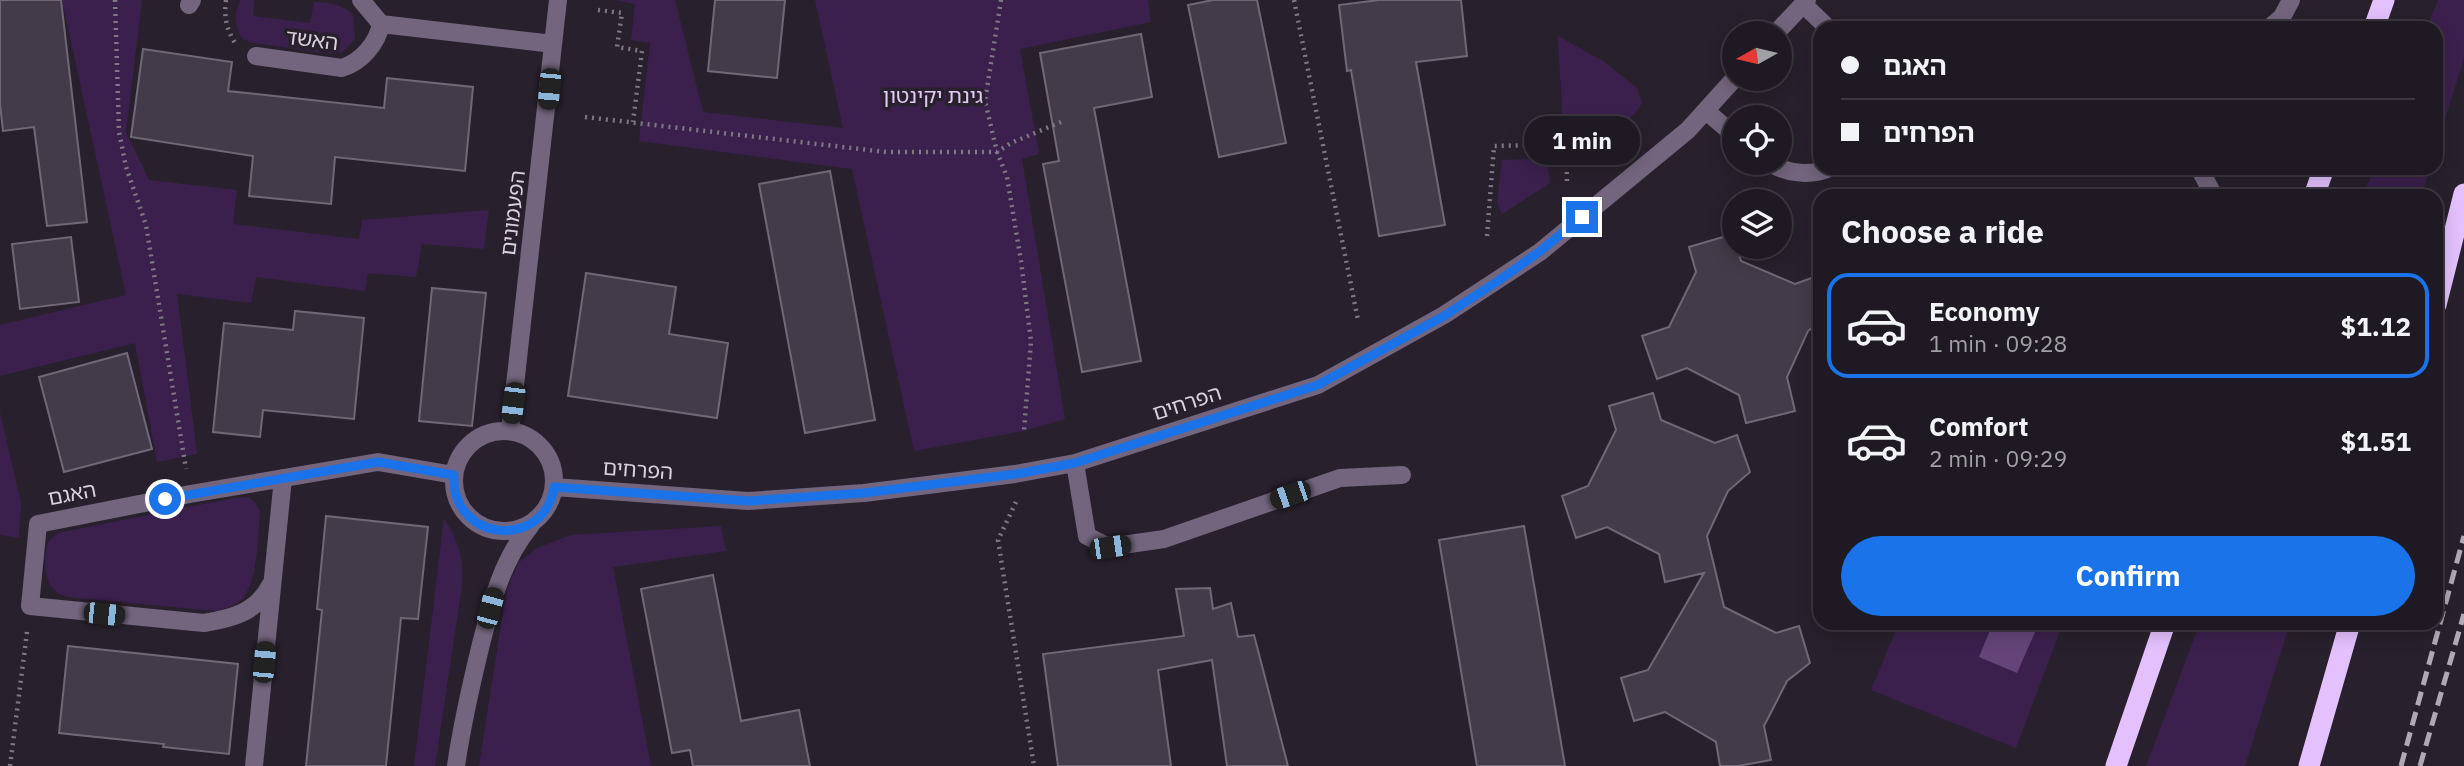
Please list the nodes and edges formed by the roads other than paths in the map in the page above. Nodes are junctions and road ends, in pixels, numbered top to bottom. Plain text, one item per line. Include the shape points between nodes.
1 (361, 0) edge
2 (558, 0) edge
3 (2291, 0) edge
4 (2384, 0) edge
5 (1805, 2) edge
6 (1787, 21) edge
7 (1822, 21) edge
8 (2277, 21) edge
9 (2376, 21) edge
10 (381, 24) junction
11 (553, 44) junction
12 (256, 56) road end
13 (1724, 91) edge
14 (1706, 111) junction
15 (1722, 125) edge
16 (1813, 171) edge
17 (1792, 172) edge
18 (2464, 194) edge
19 (2443, 277) edge
20 (510, 430) junction
21 (1075, 463) junction
22 (454, 475) junction
23 (1402, 475) dead end
24 (283, 478) junction
25 (554, 487) junction
26 (534, 522) junction
27 (271, 584) junction
28 (2163, 630) edge
29 (2348, 630) edge
30 (254, 766) edge
31 (456, 766) edge
32 (2116, 766) edge
33 (2309, 766) edge

1 - 10 street
2 - 11 street, הפעמונים
3 - 8 street
4 - 9 highway
5 - 6 street
5 - 7 street
10 - 11 street
10 - 12 street, האשד via 368,51 356,64 342,68
11 - 20 street, הפעמונים
13 - 14 street, הפרחים
14 - 15 street
14 - 21 street, הפרחים via 1539,252 1444,316 1318,385
16 - 17 street
18 - 19 highway
20 - 22 street via 492,431 468,445
20 - 25 street via 540,446 550,459
21 - 23 street via 1087,536 1110,547 1164,539 1340,478
21 - 25 street, הפרחים via 878,491 748,501
22 - 24 street, האגם via 378,462
22 - 26 street via 456,497 463,510 485,528 519,529
24 - 27 street
24 - 27 street, האגם via 38,524 30,606 204,623 248,611 263,599
25 - 26 street via 546,509
26 - 31 street via 517,542 497,582 463,714
27 - 30 street
28 - 32 highway
29 - 33 highway

